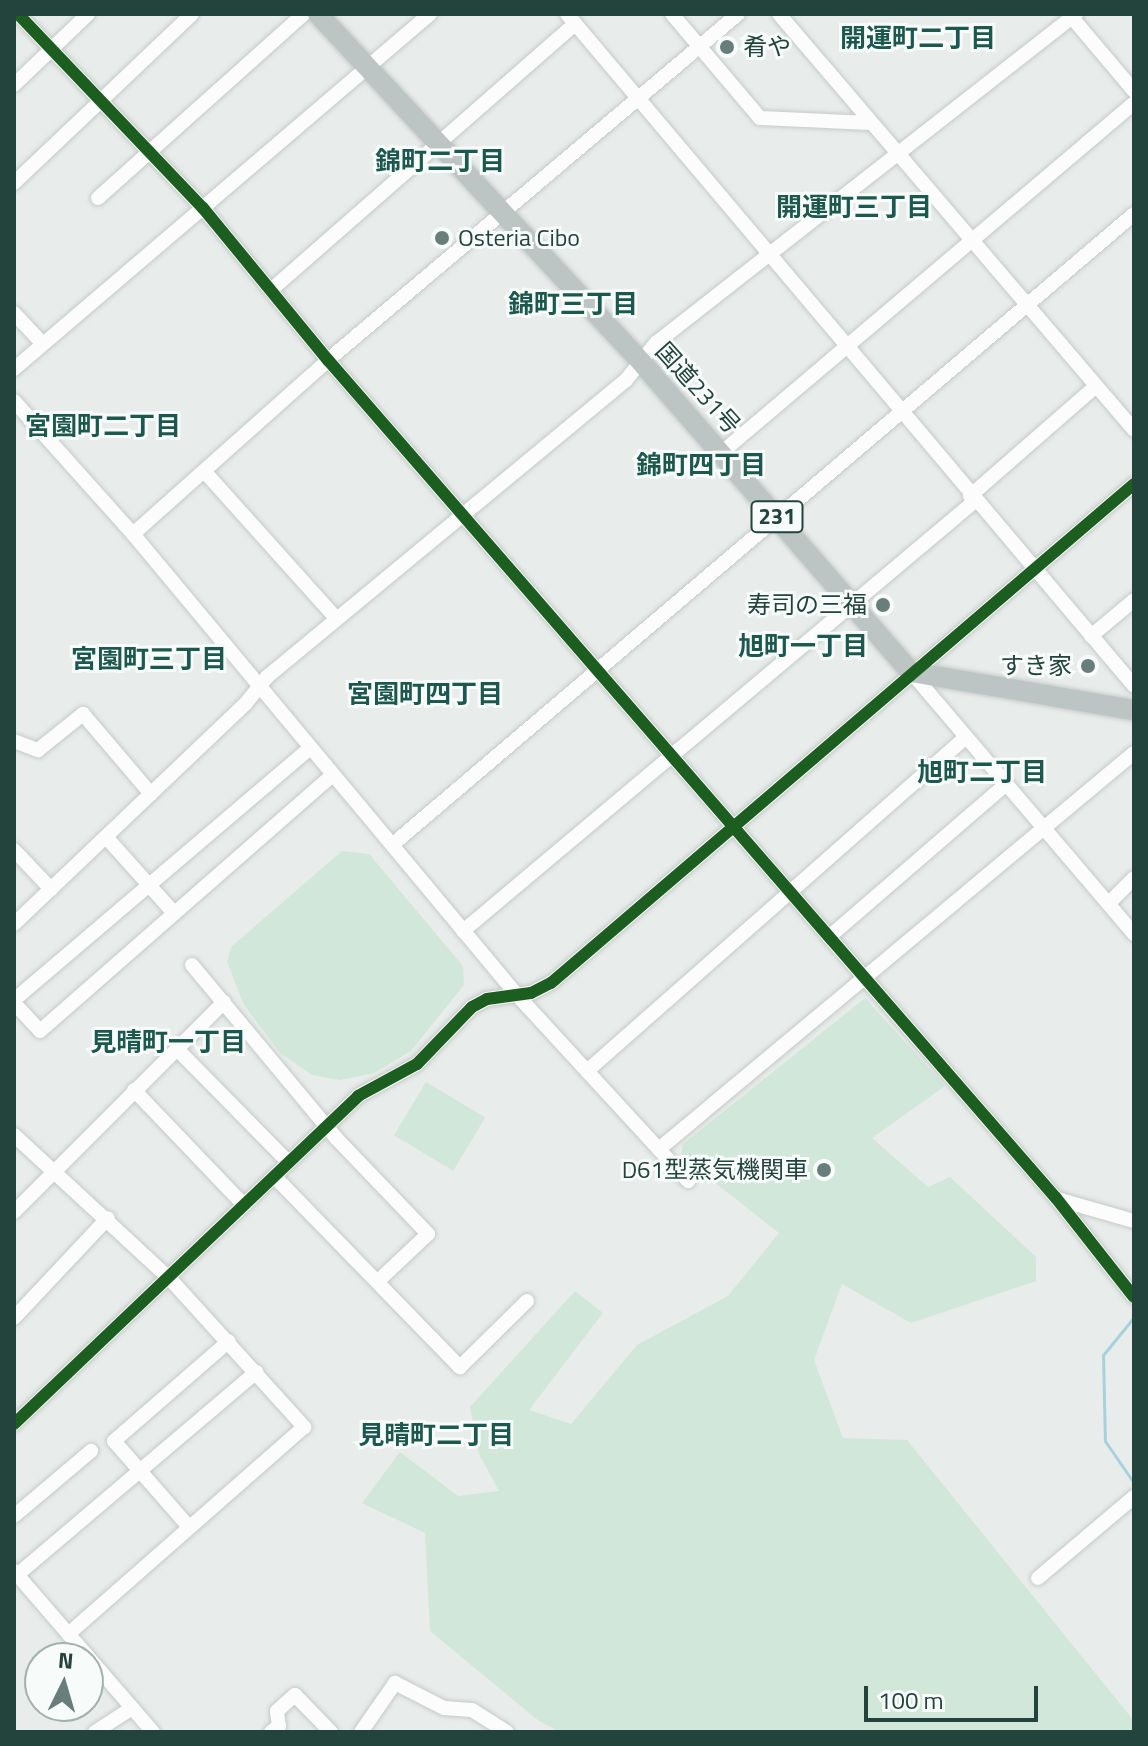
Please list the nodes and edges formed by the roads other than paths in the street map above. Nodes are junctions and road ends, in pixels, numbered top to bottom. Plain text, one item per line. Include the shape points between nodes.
1 (18, 14) edge
2 (88, 14) edge
3 (192, 14) edge
4 (304, 14) edge
5 (318, 14) edge
6 (430, 14) edge
7 (672, 14) edge
8 (738, 14) edge
9 (779, 14) edge
10 (1072, 15) edge
11 (571, 19) edge
12 (699, 46) junction
13 (51, 50) junction
14 (367, 68) junction
15 (14, 85) edge
16 (1134, 91) edge
17 (635, 99) junction
18 (100, 102) junction
19 (1134, 103) edge
20 (870, 123) junction
21 (438, 146) junction
22 (148, 151) junction
23 (896, 154) junction
24 (14, 183) edge
25 (98, 198) dead end
26 (203, 208) junction
27 (500, 213) junction
28 (1134, 214) edge
29 (972, 243) junction
30 (766, 256) junction
31 (271, 290) junction
32 (1026, 306) junction
33 (14, 313) edge
34 (42, 343) junction
35 (846, 350) junction
36 (328, 360) junction
37 (642, 363) junction
38 (14, 369) edge
39 (1094, 388) junction
40 (14, 401) edge
41 (901, 414) junction
42 (1134, 430) edge
43 (721, 453) junction
44 (204, 471) junction
45 (1134, 484) edge
46 (973, 499) junction
47 (464, 513) junction
48 (778, 518) junction
49 (133, 534) junction
50 (1032, 569) junction
51 (1134, 600) edge
52 (851, 602) junction
53 (336, 618) junction
54 (1091, 636) junction
55 (600, 669) junction
56 (911, 672) junction
57 (1134, 686) edge
58 (259, 688) junction
59 (1134, 710) edge
60 (966, 737) junction
61 (14, 741) edge
62 (310, 748) junction
63 (1134, 753) edge
64 (673, 755) junction
65 (332, 775) junction
66 (1005, 785) junction
67 (151, 794) junction
68 (733, 824) junction
69 (1042, 829) junction
70 (106, 837) junction
71 (392, 845) junction
72 (14, 850) edge
73 (1134, 878) edge
74 (150, 886) junction
75 (51, 889) junction
76 (789, 889) junction
77 (1109, 903) junction
78 (174, 913) junction
79 (14, 924) edge
80 (463, 931) junction
81 (1134, 934) edge
82 (829, 937) junction
83 (192, 965) dead end
84 (867, 981) junction
85 (517, 995) junction
86 (14, 1002) edge
87 (224, 1002) junction
88 (177, 1049) junction
89 (587, 1071) junction
90 (134, 1090) junction
91 (326, 1124) junction
92 (19, 1139) edge
93 (659, 1149) junction
94 (14, 1155) edge
95 (288, 1162) junction
96 (54, 1170) junction
97 (274, 1176) junction
98 (688, 1181) dead end
99 (1056, 1198) junction
100 (243, 1204) junction
101 (14, 1212) edge
102 (108, 1218) junction
103 (1134, 1221) edge
104 (170, 1279) junction
105 (377, 1282) junction
106 (1134, 1295) edge
107 (527, 1301) dead end
108 (14, 1318) edge
109 (229, 1341) junction
110 (256, 1372) junction
111 (14, 1424) edge
112 (91, 1451) dead end
113 (140, 1470) junction
114 (1134, 1497) edge
115 (14, 1516) edge
116 (189, 1527) junction
117 (15, 1573) edge
118 (1038, 1578) dead end
119 (68, 1634) junction
120 (132, 1708) junction
121 (371, 1729) edge
122 (95, 1732) edge
123 (153, 1732) edge
124 (271, 1732) edge
125 (331, 1732) edge
126 (507, 1732) edge

1 - 13 street
2 - 13 street
3 - 18 street
4 - 22 street
5 - 14 highway, 国道231号 / 231
6 - 14 street
7 - 12 street
8 - 12 street
9 - 20 street
10 - 16 street
10 - 23 street
11 - 17 street
11 - 21 street
12 - 17 street
12 - 20 street via 760,118
13 - 15 street
13 - 18 street
14 - 21 highway, 国道231号 / 231
14 - 26 street
17 - 27 street
17 - 30 street
18 - 22 street
18 - 24 street
19 - 29 street
20 - 23 street
21 - 27 highway, 国道231号 / 231
21 - 31 street
22 - 25 street
22 - 26 street
23 - 29 street
23 - 30 street
26 - 31 street
26 - 34 street
27 - 36 street
27 - 37 highway, 国道231号 / 231
28 - 32 street
29 - 32 street
29 - 35 street
30 - 35 street
30 - 37 street via 656,343
31 - 36 street
32 - 39 street
32 - 41 street
33 - 34 street
34 - 38 street
35 - 41 street
35 - 43 street
36 - 44 street
36 - 47 street
37 - 43 highway, 国道231号 / 231
37 - 47 street
39 - 42 street
39 - 46 street
40 - 49 street
41 - 46 street
41 - 48 street
43 - 48 highway, 国道231号 / 231
44 - 49 street
44 - 53 street
45 - 50 street
46 - 50 street
46 - 52 street
47 - 53 street
47 - 55 street
48 - 52 highway, 国道231号 / 231
48 - 55 street
49 - 58 street
50 - 54 street
50 - 56 street
51 - 54 street
52 - 56 highway, 国道231号 / 231
52 - 64 street
53 - 58 street
54 - 57 street
55 - 64 street
55 - 71 street
56 - 59 highway
56 - 60 street
56 - 68 street
58 - 62 street
58 - 67 street
60 - 66 street
60 - 76 street
61 - 67 street via 38,750 83,714
62 - 65 street
62 - 74 street
63 - 69 street
64 - 68 street
64 - 80 street
65 - 71 street
65 - 78 street
66 - 69 street
66 - 82 street
67 - 70 street
68 - 76 street
68 - 85 street via 551,983
69 - 77 street
69 - 84 street
70 - 74 street
70 - 75 street
71 - 80 street
72 - 75 street
73 - 77 street
74 - 78 street
74 - 86 street
75 - 79 street
76 - 82 street
76 - 89 street
77 - 81 street
78 - 86 street via 40,1031
80 - 85 street
82 - 84 street
83 - 87 street
84 - 93 street
84 - 99 street
85 - 89 street
85 - 91 street via 472,1007 417,1064 358,1096
87 - 88 street
87 - 91 street
88 - 90 street
88 - 95 street
89 - 93 street
90 - 96 street
90 - 100 street
91 - 95 street
91 - 105 street via 428,1234
92 - 94 street
92 - 96 street
93 - 98 street
95 - 97 street
96 - 101 street
96 - 102 street
97 - 100 street
97 - 105 street
99 - 103 street
99 - 106 street
100 - 104 street
102 - 104 street
102 - 108 street
104 - 109 street
104 - 111 street
105 - 107 street via 460,1367
109 - 110 street
109 - 113 street via 114,1441
110 - 113 street
110 - 116 street via 304,1427
112 - 115 street
113 - 116 street
113 - 117 street
114 - 118 street
116 - 119 street
117 - 119 street
119 - 120 street
120 - 122 street
120 - 123 street
121 - 126 street via 395,1683 444,1708 472,1710
124 - 125 street via 279,1726 277,1711 295,1695

